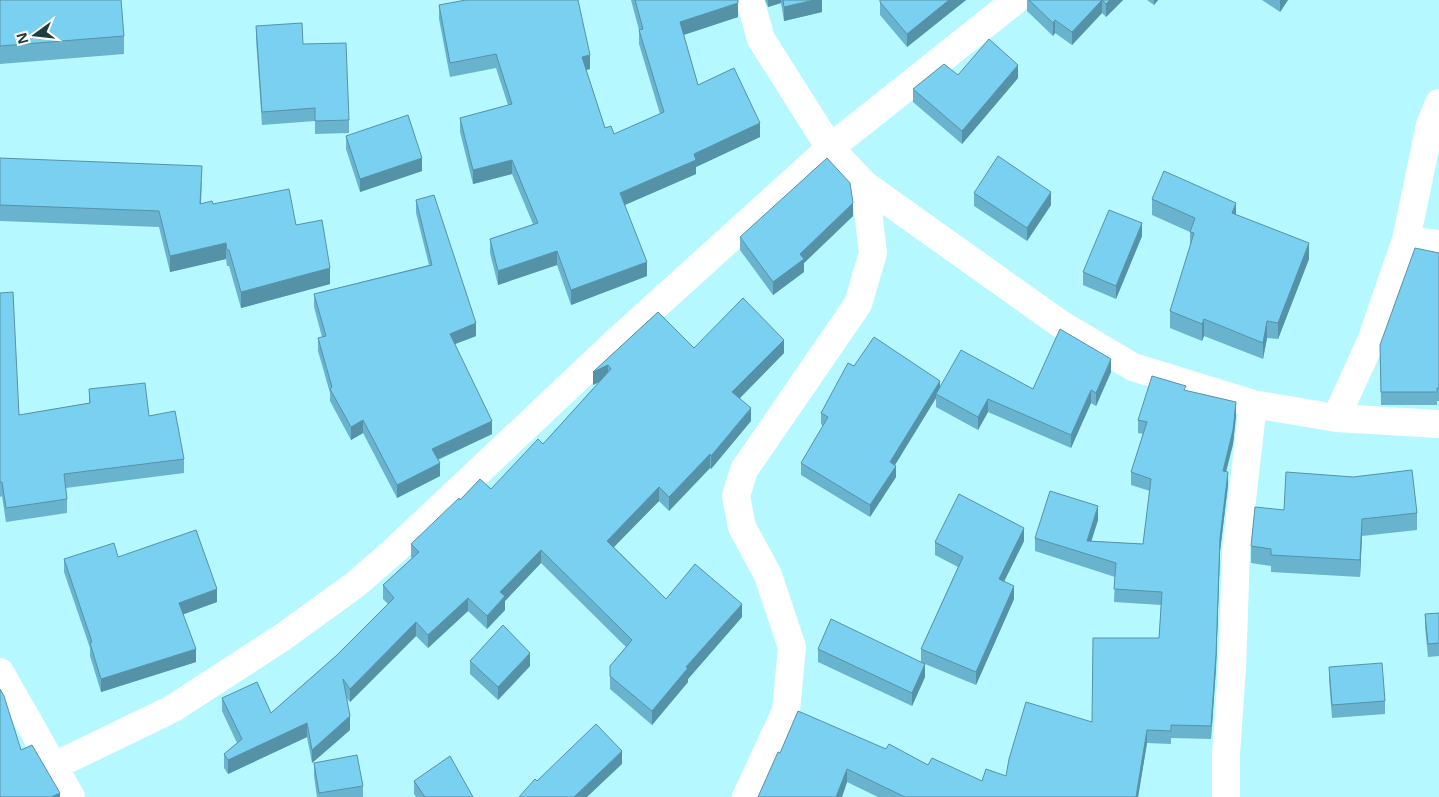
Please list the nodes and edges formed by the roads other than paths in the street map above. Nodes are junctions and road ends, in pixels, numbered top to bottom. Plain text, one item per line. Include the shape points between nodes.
1 (750, 0) edge
2 (1016, 0) edge
3 (1439, 103) edge
4 (830, 148) junction
5 (865, 185) junction
6 (1406, 240) junction
7 (1439, 244) edge
8 (1253, 404) junction
9 (1336, 418) junction
10 (1439, 424) edge
11 (0, 672) edge
12 (54, 766) junction
13 (71, 797) edge
14 (746, 797) edge
15 (1226, 797) edge

1 - 4 street via 762,40
2 - 4 street
3 - 6 street via 1430,125
4 - 5 street
4 - 12 street via 356,584 283,637 172,709
5 - 8 street via 1059,324 1133,368
5 - 14 street via 873,252 858,304 744,470 736,496 742,527 768,575 792,647 786,711
6 - 7 street
6 - 9 street via 1371,341
8 - 9 street
8 - 15 street via 1236,552
9 - 10 street
11 - 12 street
12 - 13 street

